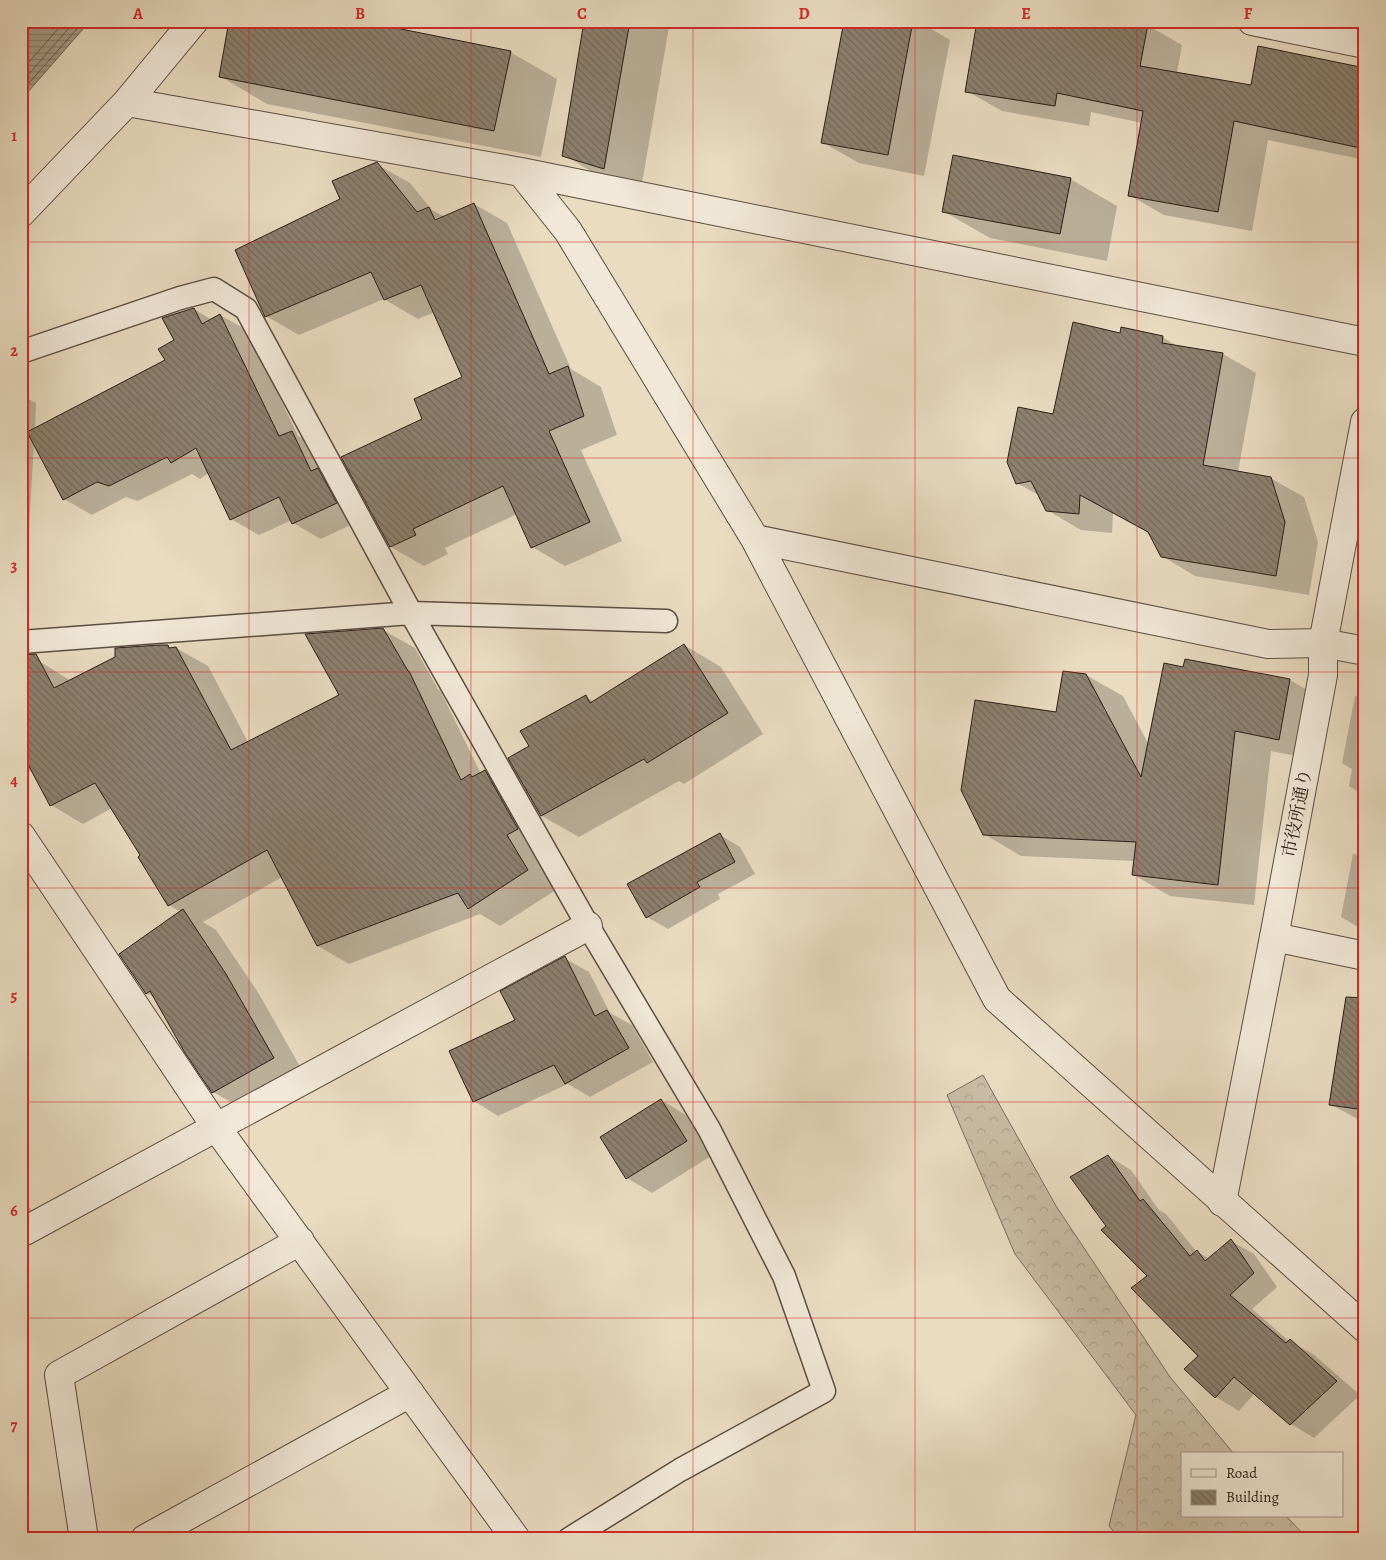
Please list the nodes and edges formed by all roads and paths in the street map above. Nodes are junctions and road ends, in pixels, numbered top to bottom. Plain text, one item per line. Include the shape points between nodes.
1 (194, 21) edge
2 (1252, 21) edge
3 (1365, 44) edge
4 (127, 102) junction
5 (521, 172) junction
6 (21, 213) edge
7 (1365, 342) edge
8 (21, 352) edge
9 (1365, 422) edge
10 (755, 539) junction
11 (411, 612) junction
12 (666, 621) dead end
13 (21, 642) edge
14 (1323, 643) junction
15 (1365, 651) edge
16 (21, 836) edge
17 (588, 926) junction
18 (1274, 937) junction
19 (1365, 956) edge
20 (216, 1127) junction
21 (1222, 1202) junction
22 (21, 1233) edge
23 (300, 1241) junction
24 (1365, 1328) edge
25 (410, 1393) junction
26 (84, 1539) edge
27 (145, 1539) edge
28 (516, 1539) edge
29 (569, 1539) edge

1 - 4 street
2 - 3 street
4 - 5 street
4 - 6 street
5 - 7 street
5 - 10 street via 568,230
8 - 11 lane via 180,298 214,290 246,309
9 - 14 street, 市役所通り
10 - 14 street via 1268,644
10 - 21 street via 997,998
11 - 12 lane
11 - 13 lane
11 - 17 lane
14 - 15 street
14 - 18 street, 市役所通り via 1323,675
16 - 20 street
17 - 20 street
17 - 29 lane via 709,1129 780,1268 824,1391 680,1470
18 - 19 street
18 - 21 street, 市役所通り
20 - 22 street
20 - 23 street
21 - 24 street
23 - 25 street
23 - 26 street via 59,1375
25 - 27 street
25 - 28 street

